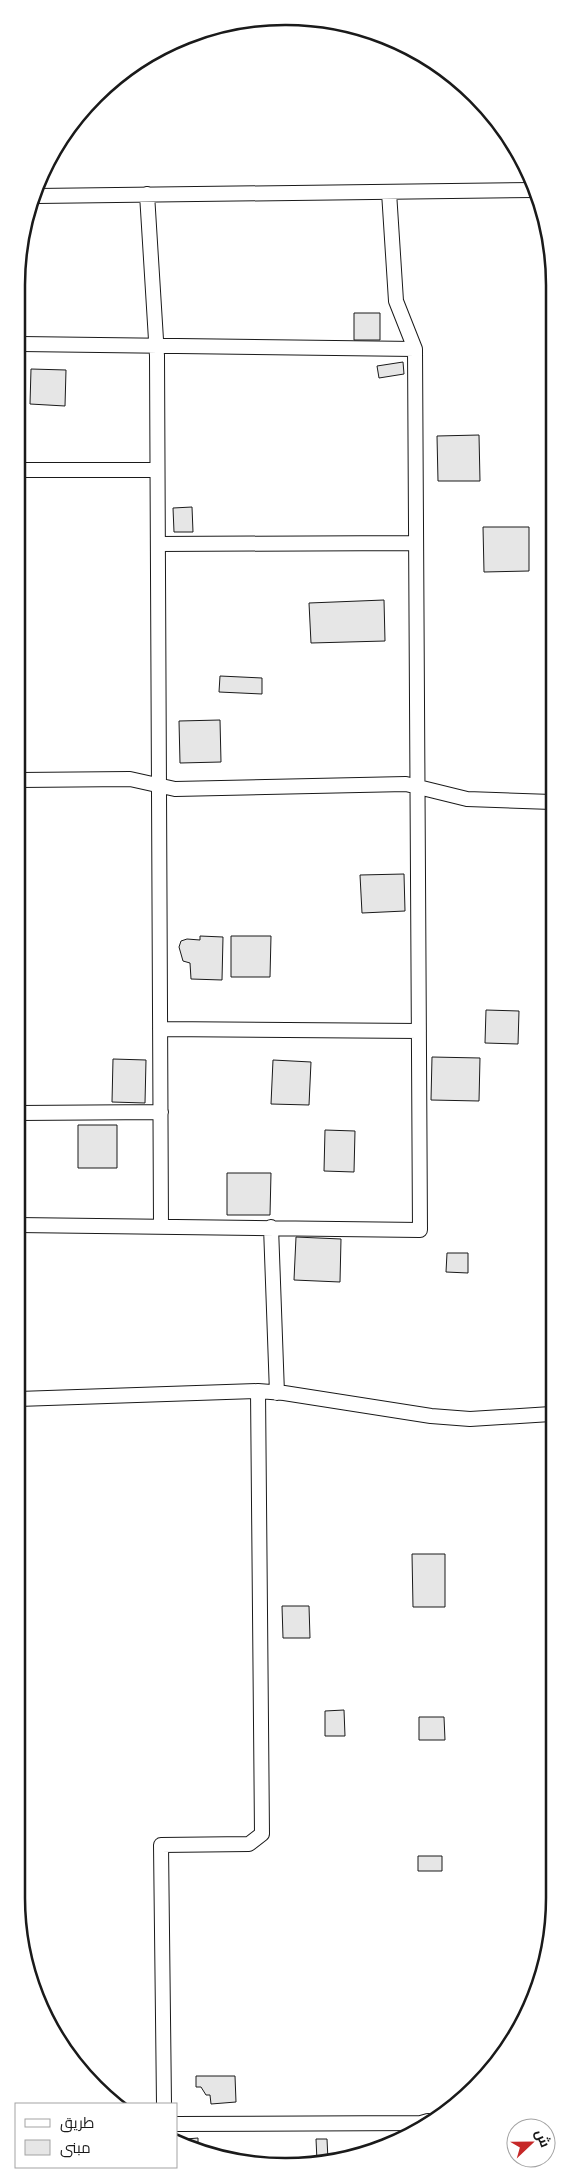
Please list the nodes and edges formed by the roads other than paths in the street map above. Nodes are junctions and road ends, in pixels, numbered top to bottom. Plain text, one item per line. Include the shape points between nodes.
1 (528, 190) edge
2 (390, 192) junction
3 (147, 194) junction
4 (41, 196) edge
5 (25, 344) edge
6 (156, 346) junction
7 (415, 349) junction
8 (25, 470) edge
9 (157, 470) junction
10 (416, 543) junction
11 (158, 544) junction
12 (25, 780) edge
13 (159, 786) junction
14 (418, 787) junction
15 (546, 802) edge
16 (160, 1029) junction
17 (419, 1031) junction
18 (161, 1112) junction
19 (25, 1114) edge
20 (25, 1225) edge
21 (161, 1226) junction
22 (270, 1228) junction
23 (258, 1391) junction
24 (276, 1393) junction
25 (25, 1399) edge
26 (546, 1414) edge
27 (164, 2103) edge
28 (416, 2123) edge
29 (178, 2124) edge

1 - 2 street
2 - 3 street
2 - 7 street via 396,301
3 - 4 street
3 - 6 street
5 - 6 street
6 - 7 street
6 - 9 street
7 - 10 street
8 - 9 street
9 - 11 street
10 - 11 street
10 - 14 street
11 - 13 street
12 - 13 street via 130,779
13 - 14 street via 175,789 406,784
13 - 16 street
14 - 15 street via 467,799
14 - 17 street
16 - 17 street
16 - 18 street
17 - 22 street via 420,1230
18 - 19 street
18 - 21 street
20 - 21 street
21 - 22 street
22 - 24 street
23 - 24 street
23 - 25 street
23 - 27 street via 262,1834 249,1844 161,1844
24 - 26 street via 431,1416 470,1419
28 - 29 street

